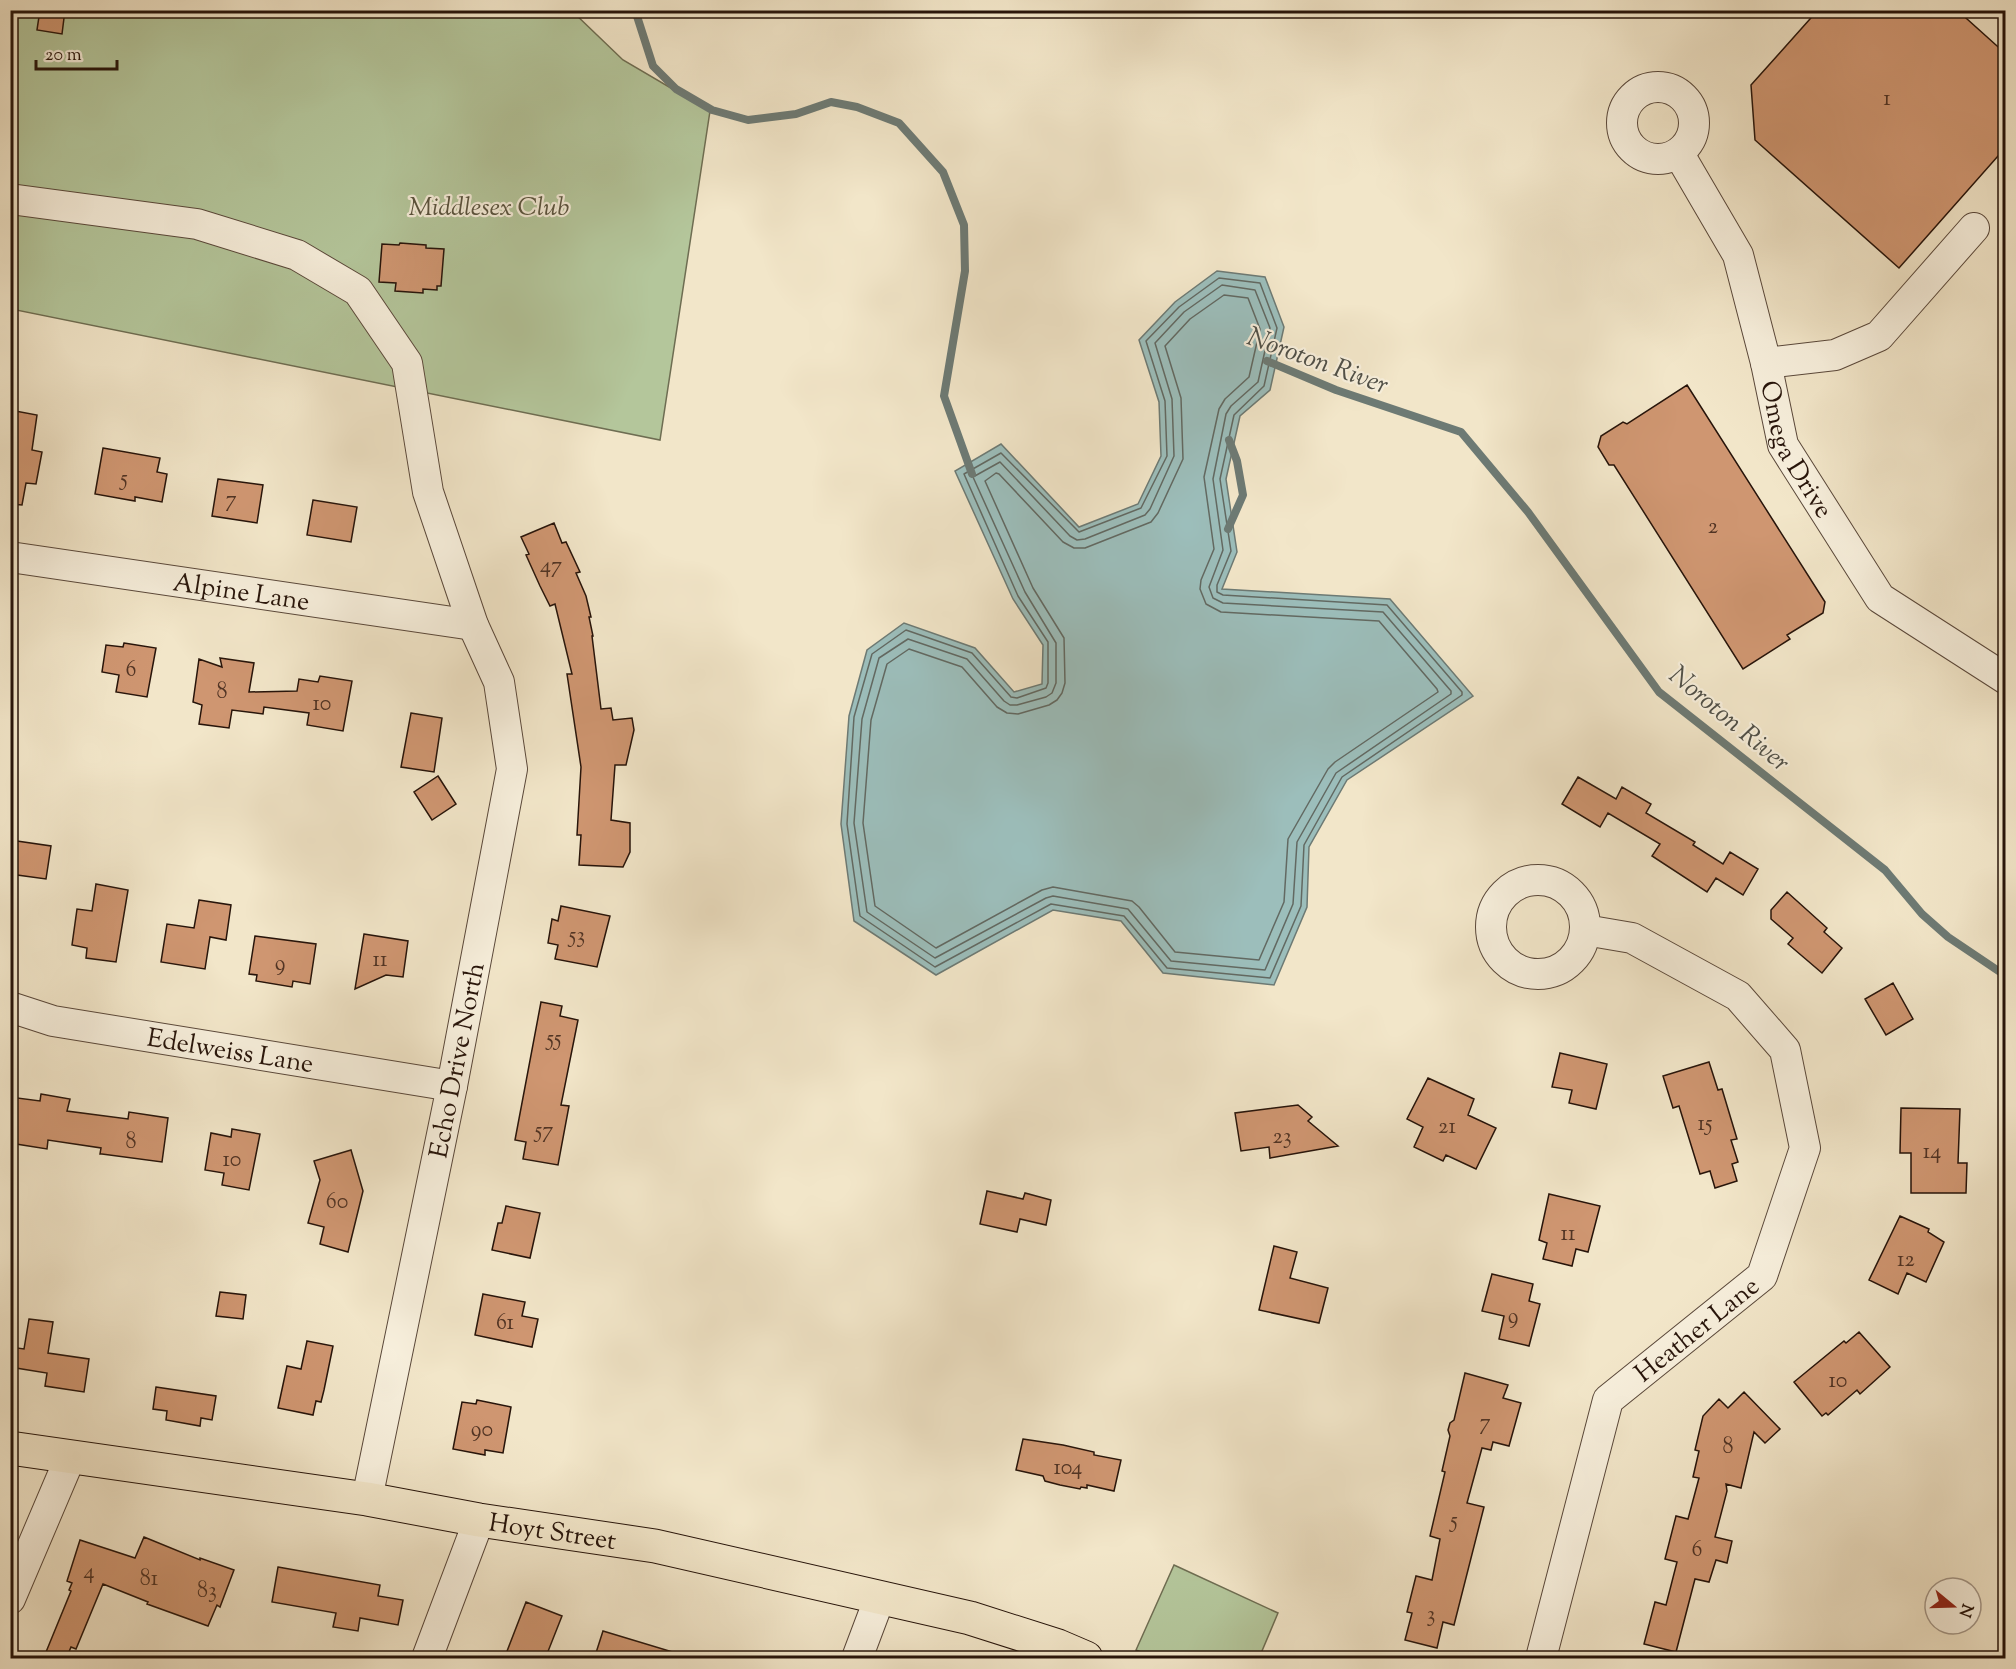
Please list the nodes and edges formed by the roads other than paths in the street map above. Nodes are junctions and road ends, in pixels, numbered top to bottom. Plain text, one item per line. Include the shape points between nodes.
1 (1678, 154) dead end
2 (10, 199) edge
3 (1974, 228) dead end
4 (1766, 363) junction
5 (10, 556) edge
6 (473, 625) junction
7 (2006, 680) edge
8 (1585, 930) dead end
9 (10, 1007) edge
10 (452, 1086) junction
11 (10, 1448) edge
12 (70, 1458) junction
13 (367, 1499) junction
14 (479, 1520) junction
15 (879, 1597) junction
16 (10, 1599) edge
17 (427, 1659) edge
18 (857, 1659) edge
19 (1086, 1659) edge
20 (1540, 1659) edge

1 - 4 street, Omega Drive via 1738,255
2 - 6 street, Echo Drive North via 197,224 297,255 358,291 407,363 428,492
3 - 4 street via 1879,336 1835,355
4 - 7 street, Omega Drive via 1783,445 1880,598
5 - 6 street, Alpine Lane
6 - 10 street, Echo Drive North via 499,681 512,769
8 - 20 street, Heather Lane via 1632,938 1738,996 1785,1050 1805,1148 1762,1276 1608,1400
9 - 10 street, Edelweiss Lane via 53,1021
10 - 13 street, Echo Drive North
11 - 12 main road, Hoyt Street
12 - 13 main road, Hoyt Street
12 - 16 street
13 - 14 main road, Hoyt Street
14 - 15 main road, Hoyt Street via 655,1546
14 - 17 street
15 - 18 street
15 - 19 main road, Hoyt Street via 970,1618

